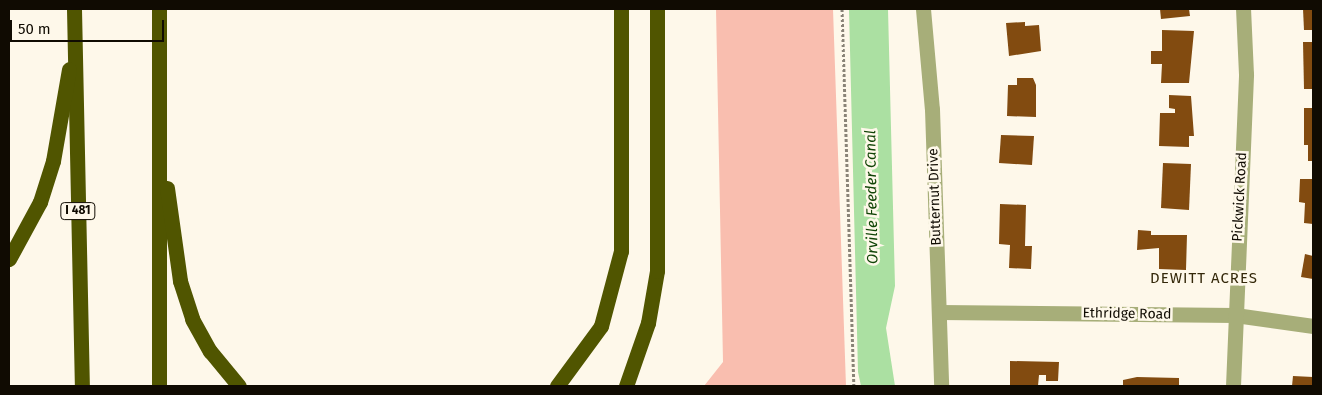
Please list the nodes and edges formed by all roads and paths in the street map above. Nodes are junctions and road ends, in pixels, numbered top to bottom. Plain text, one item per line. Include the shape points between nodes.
1 (74, 9) edge
2 (159, 9) edge
3 (621, 9) edge
4 (657, 9) edge
5 (842, 9) edge
6 (923, 9) edge
7 (1243, 9) edge
8 (74, 35) junction
9 (159, 132) junction
10 (9, 258) edge
11 (939, 312) junction
12 (1235, 315) junction
13 (1313, 326) edge
14 (82, 386) edge
15 (159, 386) edge
16 (238, 386) edge
17 (556, 386) edge
18 (626, 386) edge
19 (854, 386) edge
20 (941, 386) edge
21 (1234, 386) edge

1 - 8 highway, I 481
2 - 9 highway
3 - 17 highway via 621,251 601,326
4 - 18 highway via 657,271 648,323
5 - 19 path
6 - 11 street, Butternut Drive via 932,109
7 - 12 street, Pickwick Road via 1246,74
8 - 10 highway via 53,161 28,230
8 - 14 highway, I 481
9 - 15 highway
9 - 16 highway via 180,281 192,319 210,351
11 - 12 street, Ethridge Road
11 - 20 street, Butternut Drive
12 - 13 street, Ethridge Road
12 - 21 street, Pickwick Road

